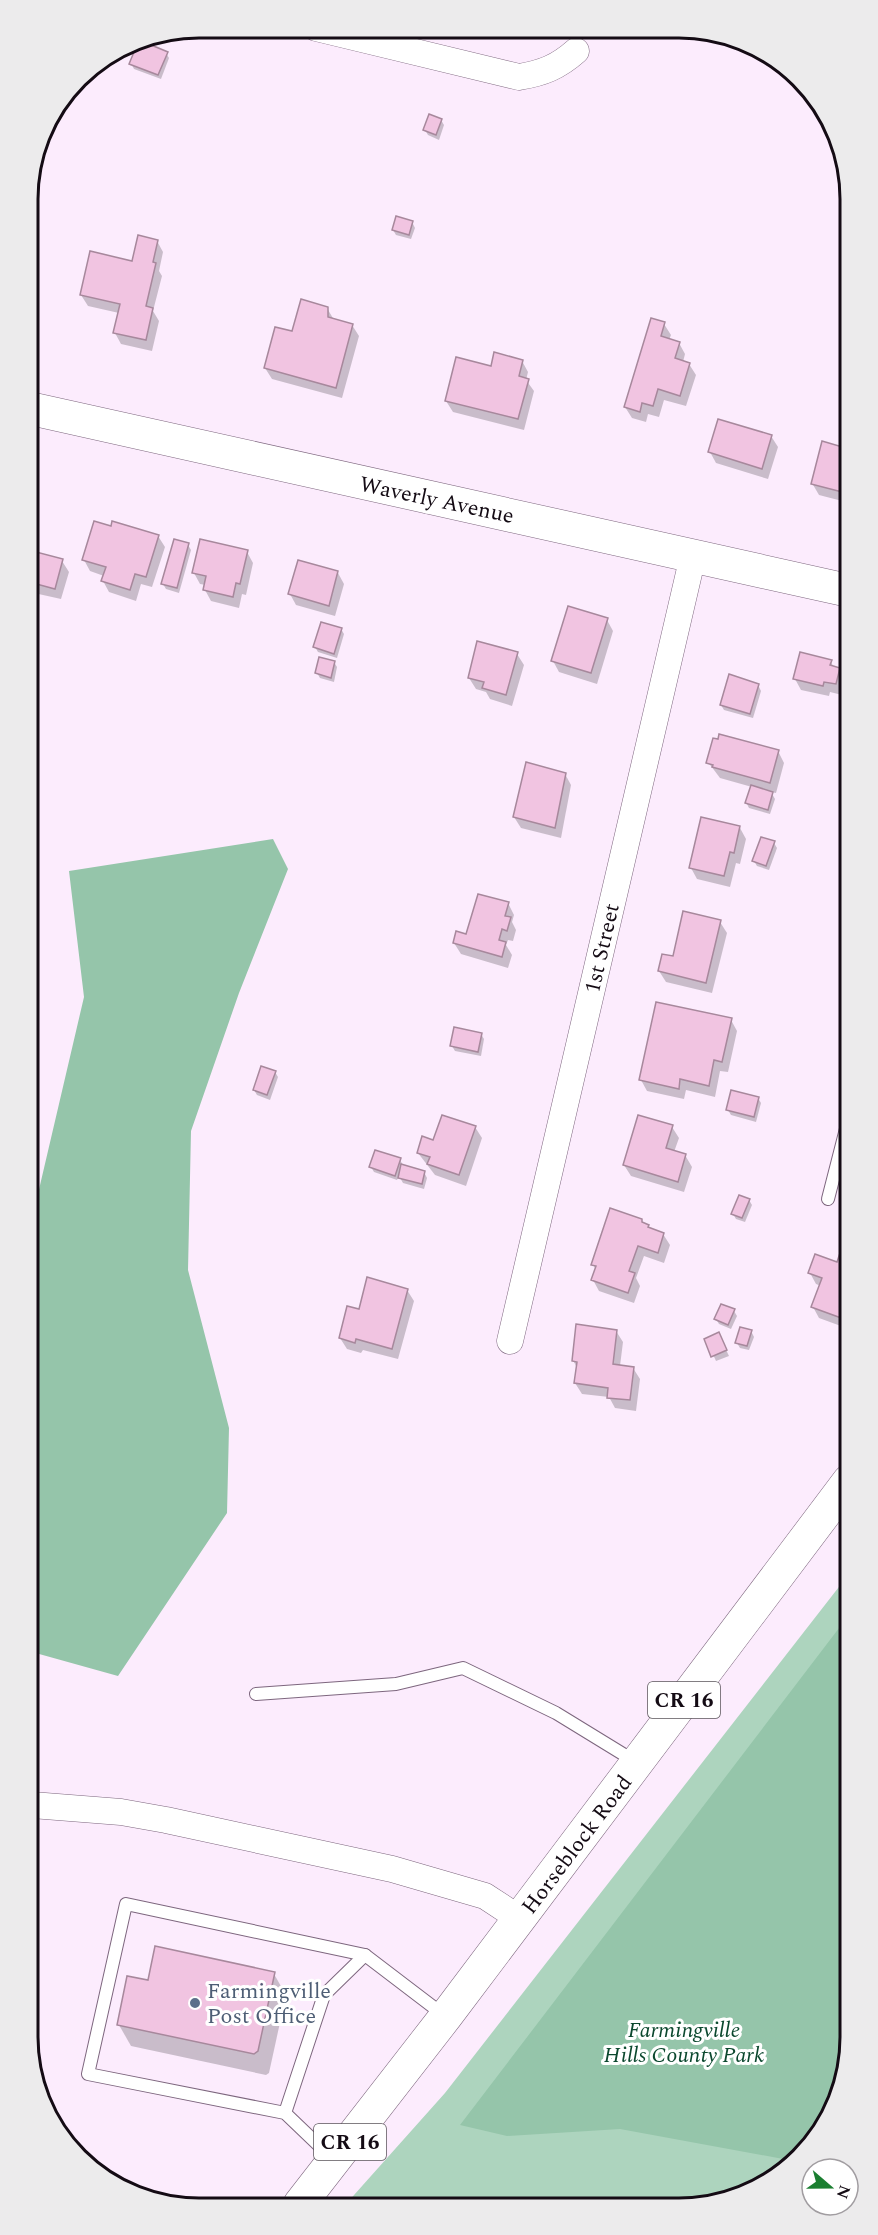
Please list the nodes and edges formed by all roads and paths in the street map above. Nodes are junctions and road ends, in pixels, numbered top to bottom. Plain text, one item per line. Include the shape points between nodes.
1 (357, 38) edge
2 (576, 51) dead end
3 (38, 410) edge
4 (693, 556) junction
5 (840, 589) edge
6 (840, 1152) edge
7 (828, 1198) dead end
8 (510, 1341) dead end
9 (840, 1493) edge
10 (256, 1694) dead end
11 (637, 1762) junction
12 (37, 1805) edge
13 (520, 1919) junction
14 (365, 1955) junction
15 (446, 2016) junction
16 (285, 2113) junction
17 (335, 2161) junction
18 (305, 2198) edge

1 - 2 street via 519,77 543,74
3 - 4 main road, Waverly Avenue
4 - 5 main road, Waverly Avenue
4 - 8 street, 1st Street
6 - 7 lane
9 - 11 main road, Horseblock Road / CR 16
10 - 11 lane via 396,1684 463,1668 556,1713
11 - 13 main road, Horseblock Road / CR 16
12 - 13 street via 166,1820 392,1869 485,1896
13 - 15 main road, Horseblock Road / CR 16
14 - 15 lane
14 - 16 lane via 324,1995
14 - 16 lane via 126,1904 88,2074
15 - 17 main road, Horseblock Road / CR 16
16 - 17 lane
17 - 18 main road, Horseblock Road / CR 16

